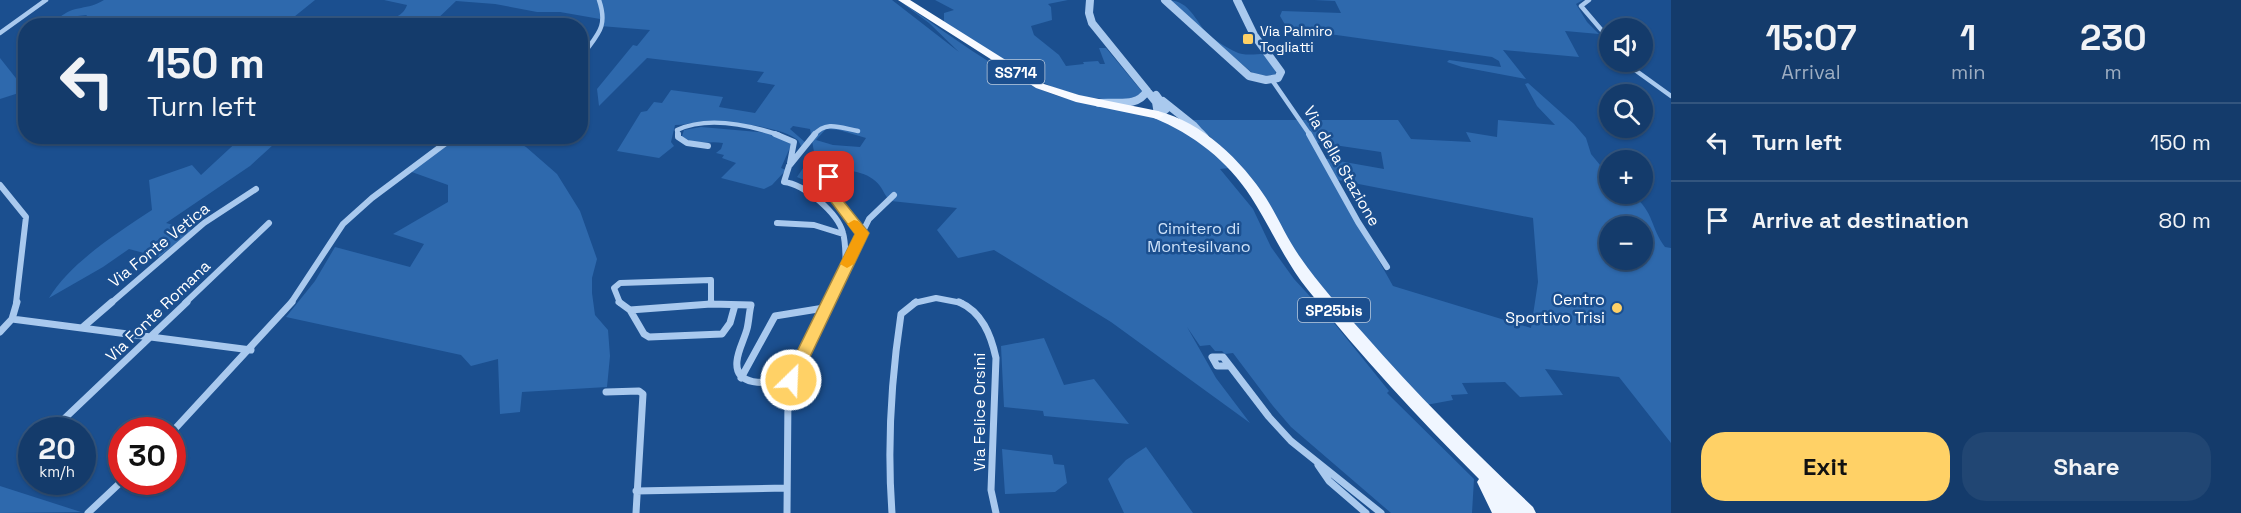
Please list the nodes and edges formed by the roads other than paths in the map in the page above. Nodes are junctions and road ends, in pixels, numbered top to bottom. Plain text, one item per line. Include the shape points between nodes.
1 (46, 0) edge
2 (599, 0) edge
3 (903, 0) edge
4 (1090, 0) edge
5 (1165, 0) edge
6 (1236, 0) edge
7 (1589, 0) edge
8 (21, 18) edge
9 (18, 20) edge
10 (1599, 27) edge
11 (0, 33) edge
12 (588, 47) edge
13 (1638, 72) edge
14 (1272, 80) junction
15 (1148, 90) junction
16 (1671, 96) edge
17 (1099, 103) junction
18 (1158, 115) junction
19 (858, 131) dead end
20 (1208, 143) junction
21 (444, 144) edge
22 (708, 146) dead end
23 (789, 166) junction
24 (0, 185) edge
25 (256, 189) dead end
26 (850, 190) dead end
27 (894, 195) dead end
28 (777, 222) dead end
29 (269, 223) dead end
30 (862, 233) junction
31 (843, 234) junction
32 (846, 266) junction
33 (1387, 267) dead end
34 (711, 304) junction
35 (735, 305) junction
36 (824, 308) junction
37 (630, 310) junction
38 (12, 319) junction
39 (83, 327) junction
40 (0, 332) edge
41 (151, 337) junction
42 (251, 350) junction
43 (1230, 366) dead end
44 (741, 378) junction
45 (791, 380) junction
46 (606, 392) dead end
47 (66, 417) edge
48 (186, 417) edge
49 (1316, 462) junction
50 (1477, 464) junction
51 (787, 488) junction
52 (636, 491) junction
53 (108, 494) edge
54 (88, 513) edge
55 (636, 513) edge
56 (787, 513) edge
57 (892, 513) edge
58 (996, 513) edge
59 (1366, 513) edge
60 (1381, 513) edge
61 (1502, 513) edge
62 (1526, 513) edge
63 (1537, 513) edge

1 - 8 street
2 - 12 street via 605,17
3 - 17 highway, SS714 via 1034,83 1059,94
4 - 15 street, SP25bis via 1092,22
5 - 14 street via 1245,72
6 - 14 street via 1254,35 1281,72 1280,77
7 - 10 street via 1581,6
9 - 11 street
13 - 16 street
14 - 33 street, Via della Stazione via 1316,143
15 - 17 street via 1138,101
15 - 18 street via 1166,109
15 - 20 street, SP25bis via 1193,124
17 - 18 highway, SS714
18 - 20 main road, SP25bis via 1184,126
19 - 23 street via 828,125 820,128
20 - 50 main road, SP25bis via 1258,197 1292,257 1335,312 1405,392
21 - 42 street via 343,224 289,307
22 - 23 street via 682,140 676,135 677,130 705,123 779,133 794,142
23 - 31 street via 784,182 809,191 835,219
24 - 38 street via 26,216
25 - 39 street, Via Fonte Vetica via 196,230
26 - 30 street via 837,176 826,181 829,192
27 - 30 street via 869,219
28 - 31 street via 814,225
29 - 41 street, Via Fonte Romana
30 - 32 street
31 - 32 street
32 - 36 street
34 - 35 street
34 - 37 street
34 - 37 street via 711,280 630,281 614,288 615,298
35 - 37 street via 723,334 649,337
35 - 44 street via 751,305 736,362
36 - 44 street via 775,316
36 - 45 street
38 - 39 street
38 - 40 street
39 - 41 street
41 - 42 street
41 - 47 street, Via Fonte Romana
42 - 48 street
43 - 49 street via 1275,426
44 - 45 street via 756,383
45 - 51 street
46 - 52 street via 639,390 643,394
49 - 59 street via 1329,481
49 - 60 street
50 - 61 main road
50 - 62 main road, SP25bis
50 - 63 main road, SP25bis
51 - 52 street
51 - 56 street
52 - 55 street
53 - 54 street
57 - 58 street, Via Felice Orsini via 888,476 890,413 901,314 927,298 945,298 975,312 994,347 991,490

